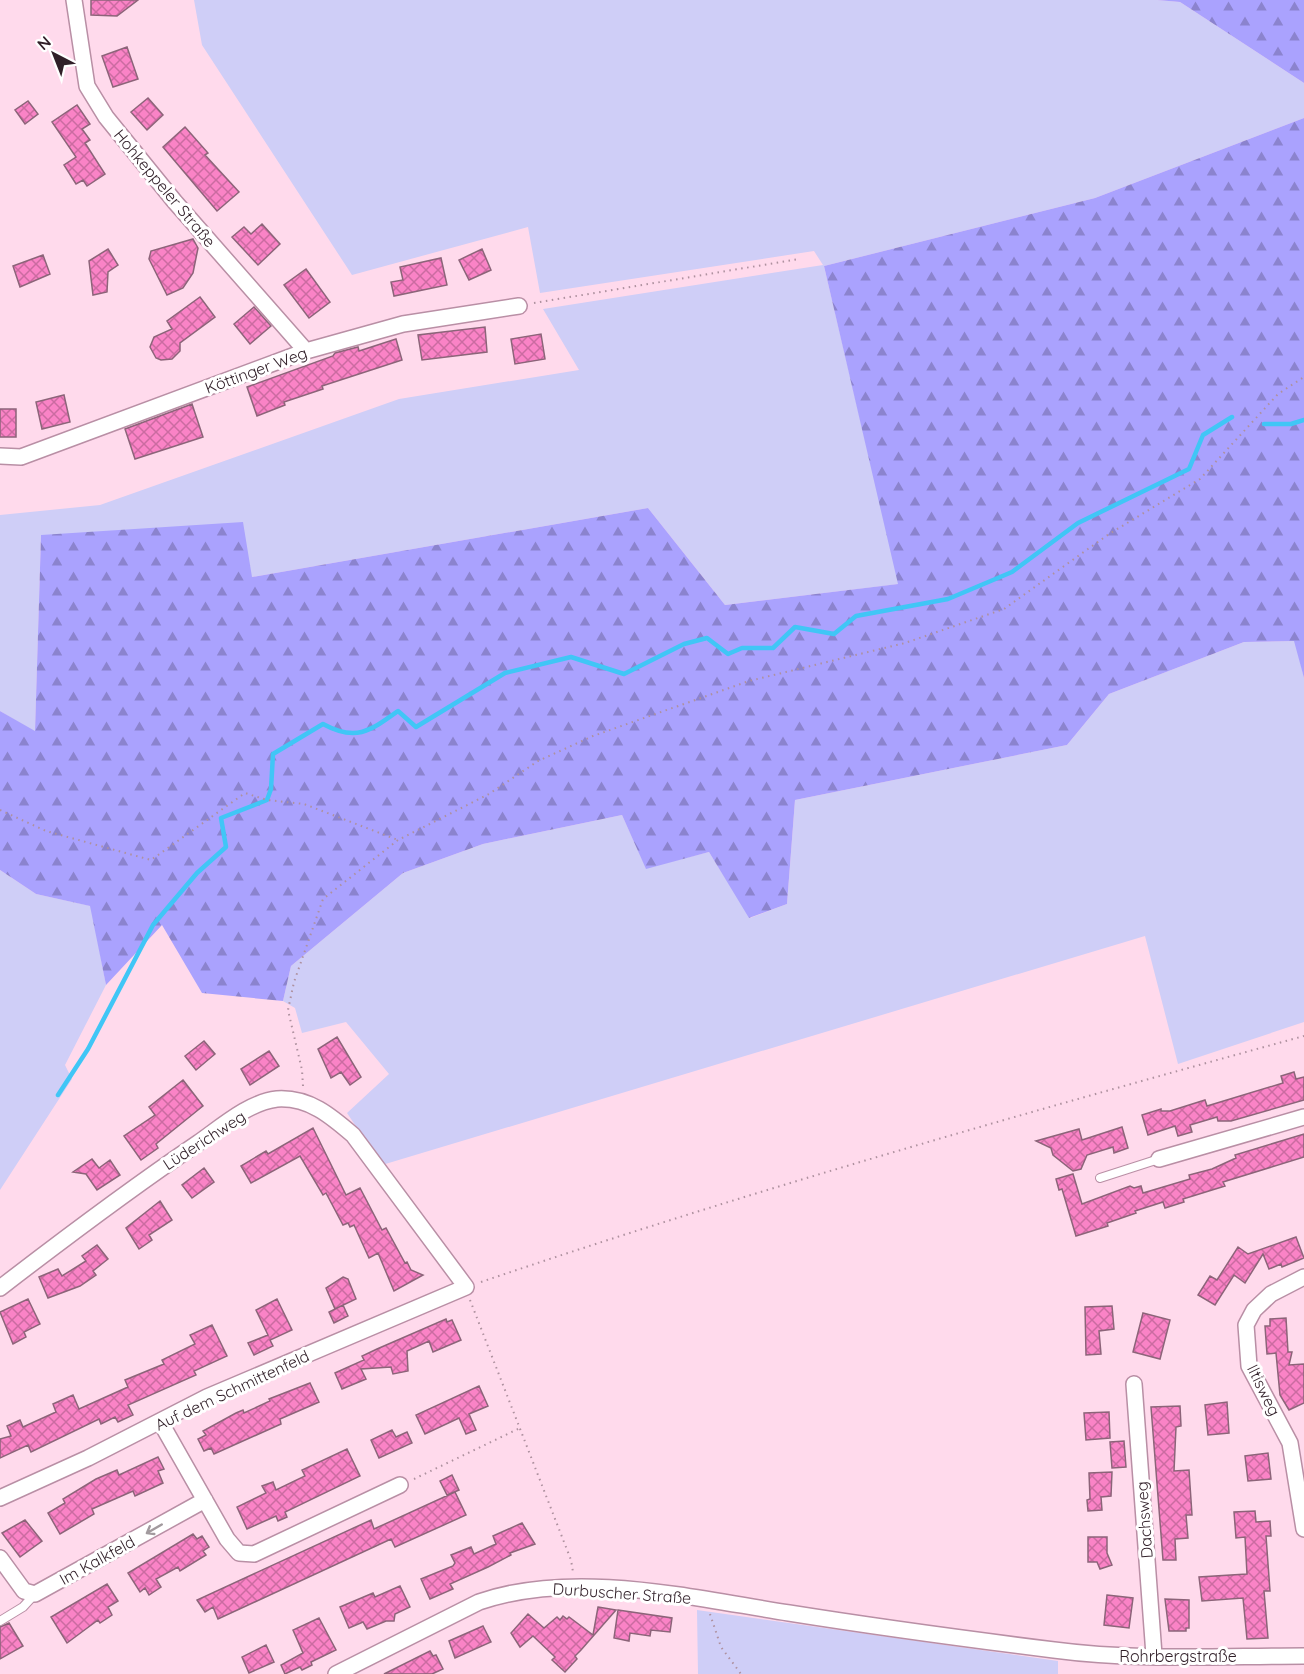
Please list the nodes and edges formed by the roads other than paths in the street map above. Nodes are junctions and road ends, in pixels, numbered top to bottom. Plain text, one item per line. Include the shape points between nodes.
1 (74, 0) edge
2 (519, 306) road end
3 (306, 351) junction
4 (0, 456) edge
5 (1304, 1117) edge
6 (1159, 1159) joint
7 (1100, 1178) dead end
8 (1304, 1278) edge
9 (466, 1287) joint
10 (0, 1288) edge
11 (1134, 1384) dead end
12 (161, 1423) junction
13 (400, 1485) road end
14 (0, 1498) edge
15 (205, 1500) junction
16 (1304, 1529) edge
17 (0, 1558) edge
18 (35, 1594) junction
19 (0, 1621) edge
20 (1052, 1650) joint
21 (1154, 1655) junction
22 (1304, 1656) edge
23 (336, 1674) edge

1 - 3 street, Hohkeppeler Straße via 87,86 106,117
2 - 3 street, Köttinger Weg via 404,324
3 - 4 street, Köttinger Weg via 21,456
5 - 6 street
6 - 7 lane
8 - 16 street, Iltisweg via 1270,1294 1246,1325 1249,1366 1290,1443
9 - 10 street, Lüderichweg via 353,1135 304,1101 276,1099 243,1112 133,1187
9 - 12 street, Auf dem Schmittenfeld via 207,1397
11 - 21 street, Dachsweg
12 - 14 street, Auf dem Schmittenfeld
12 - 15 street
13 - 15 street via 254,1554 239,1553
15 -> 18 street, Im Kalkfeld
17 - 18 street via 24,1591
18 - 19 lane
20 - 21 street, Rohrbergstraße via 1109,1657
20 - 23 street, Durbuscher Straße via 711,1599 576,1587 528,1588 479,1602
21 - 22 street, Rohrbergstraße

